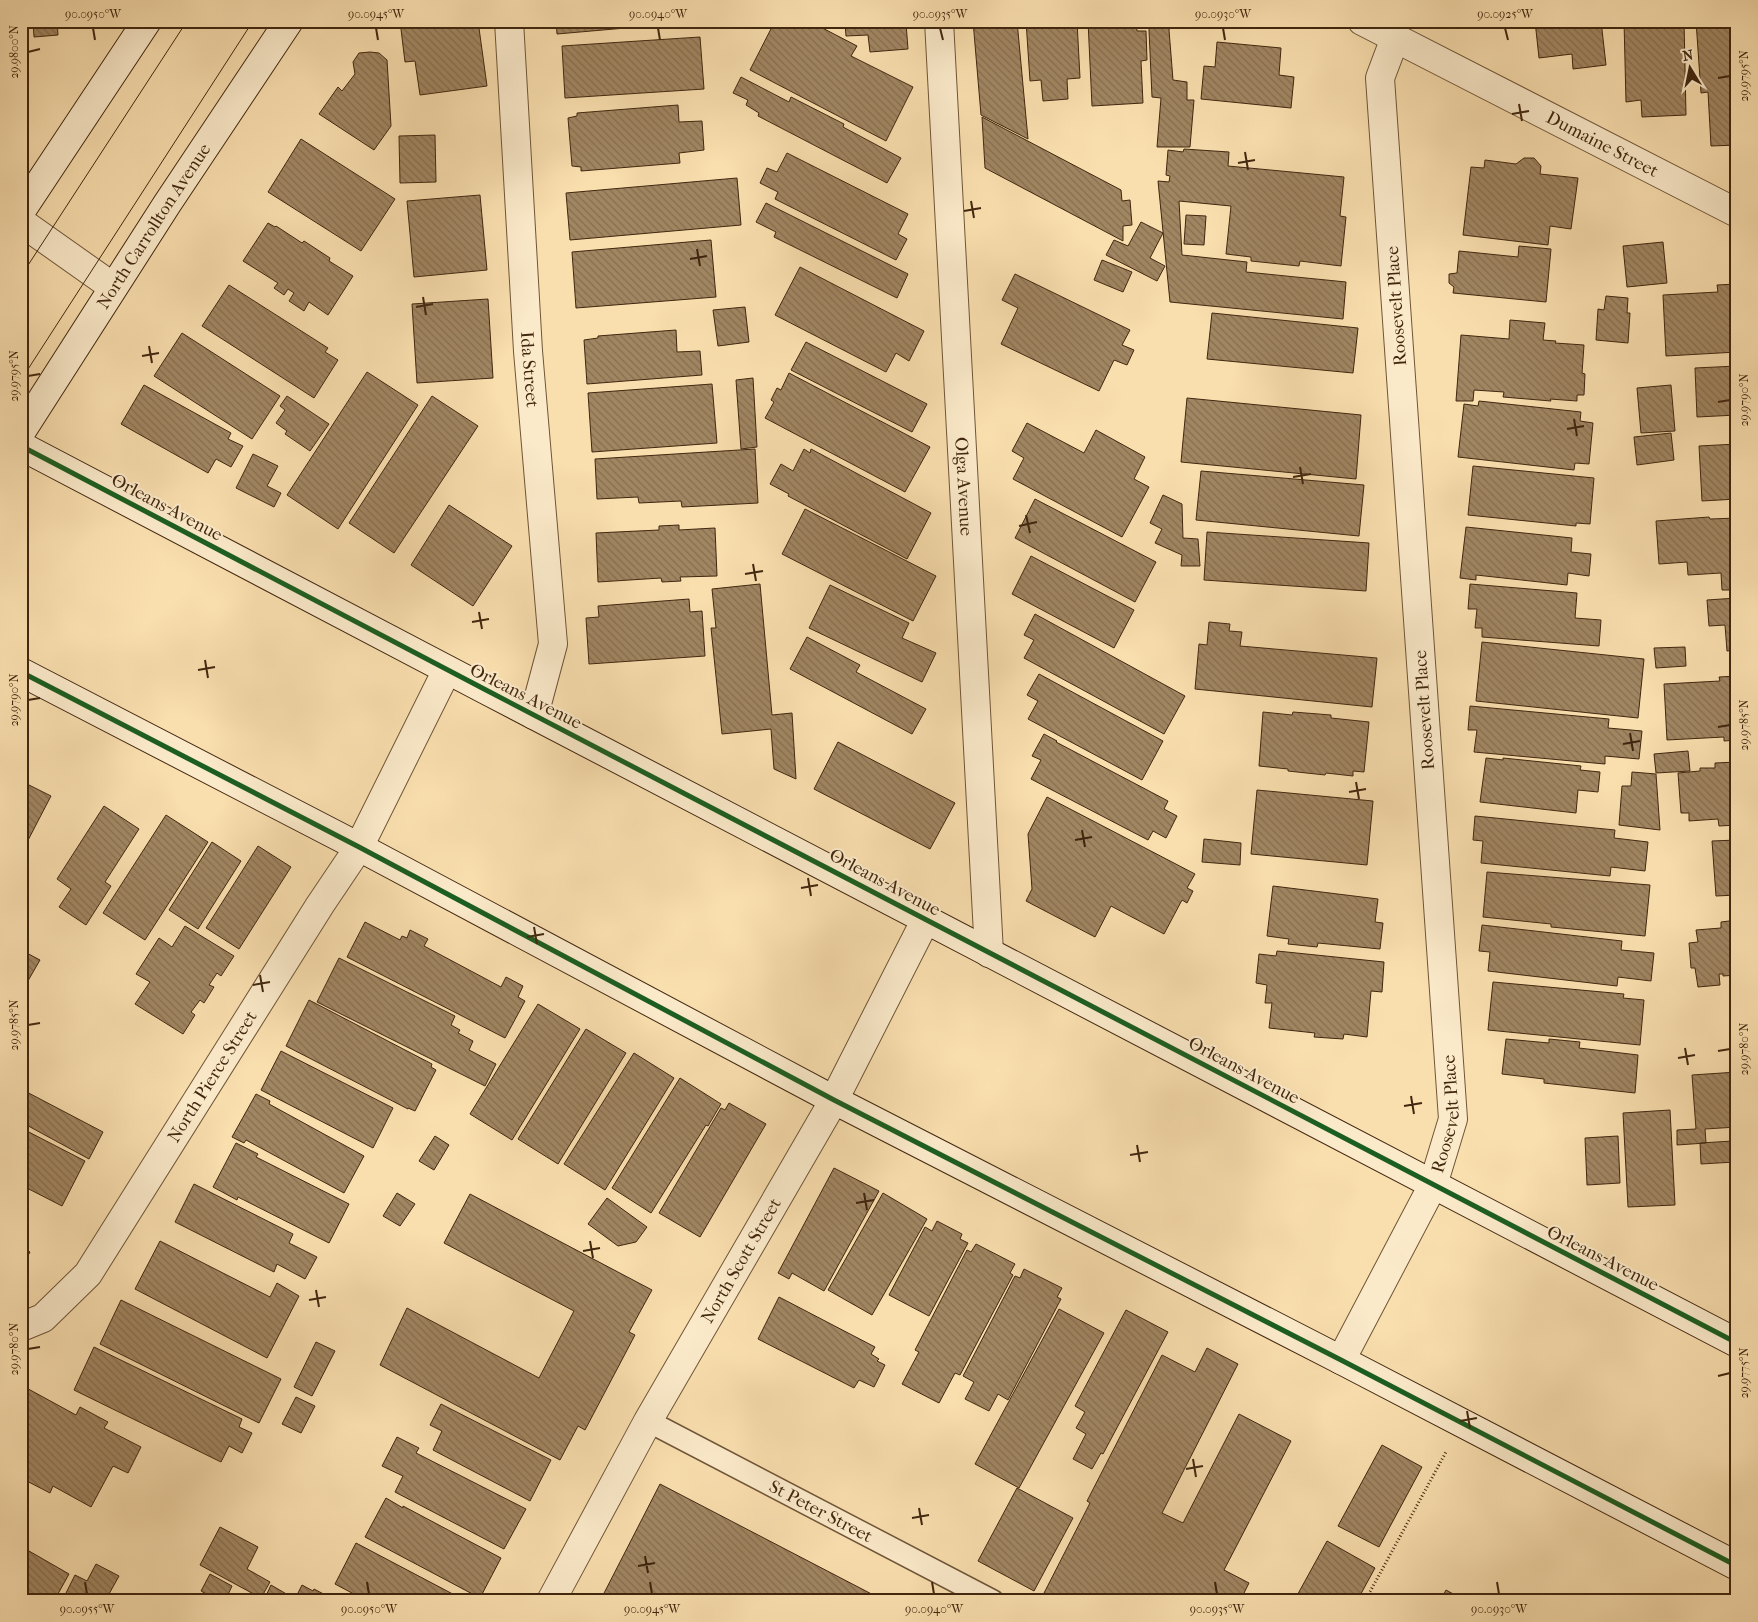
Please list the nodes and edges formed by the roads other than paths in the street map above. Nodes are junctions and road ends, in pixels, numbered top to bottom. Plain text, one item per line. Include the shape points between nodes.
1 (147, 21) edge
2 (289, 21) edge
3 (509, 21) edge
4 (939, 21) edge
5 (1362, 21) edge
6 (1395, 38) junction
7 (21, 211) edge
8 (1737, 213) edge
9 (21, 222) edge
10 (114, 287) junction
11 (21, 432) edge
12 (21, 446) edge
13 (447, 670) junction
14 (21, 672) edge
15 (534, 715) junction
16 (358, 847) junction
17 (926, 919) junction
18 (990, 952) junction
19 (834, 1100) junction
20 (1433, 1184) junction
21 (21, 1327) edge
22 (1737, 1342) edge
23 (1341, 1360) junction
24 (648, 1422) junction
25 (1737, 1566) edge
26 (552, 1601) edge
27 (993, 1601) edge

1 - 7 street
2 - 10 street, North Carrollton Avenue
3 - 15 street, Ida Street via 528,351 552,644
4 - 18 street, Olga Avenue
5 - 6 street, Dumaine Street
6 - 8 street, Dumaine Street
6 - 20 street, Roosevelt Place via 1380,78 1453,1119
9 - 10 street
10 - 11 street, North Carrollton Avenue
12 - 13 street, Orleans Avenue
13 - 15 street, Orleans Avenue
13 - 16 street, North Pierce Street
14 - 16 street
15 - 17 street, Orleans Avenue
16 - 19 street
16 - 21 street, North Pierce Street via 88,1274 43,1318
17 - 18 street, Orleans Avenue
17 - 19 street, North Scott Street
18 - 20 street, Orleans Avenue
19 - 23 street
19 - 24 street, North Scott Street
20 - 22 street, Orleans Avenue
20 - 23 street, Roosevelt Place
23 - 25 street
24 - 26 street, North Scott Street
24 - 27 lane, St Peter Street

